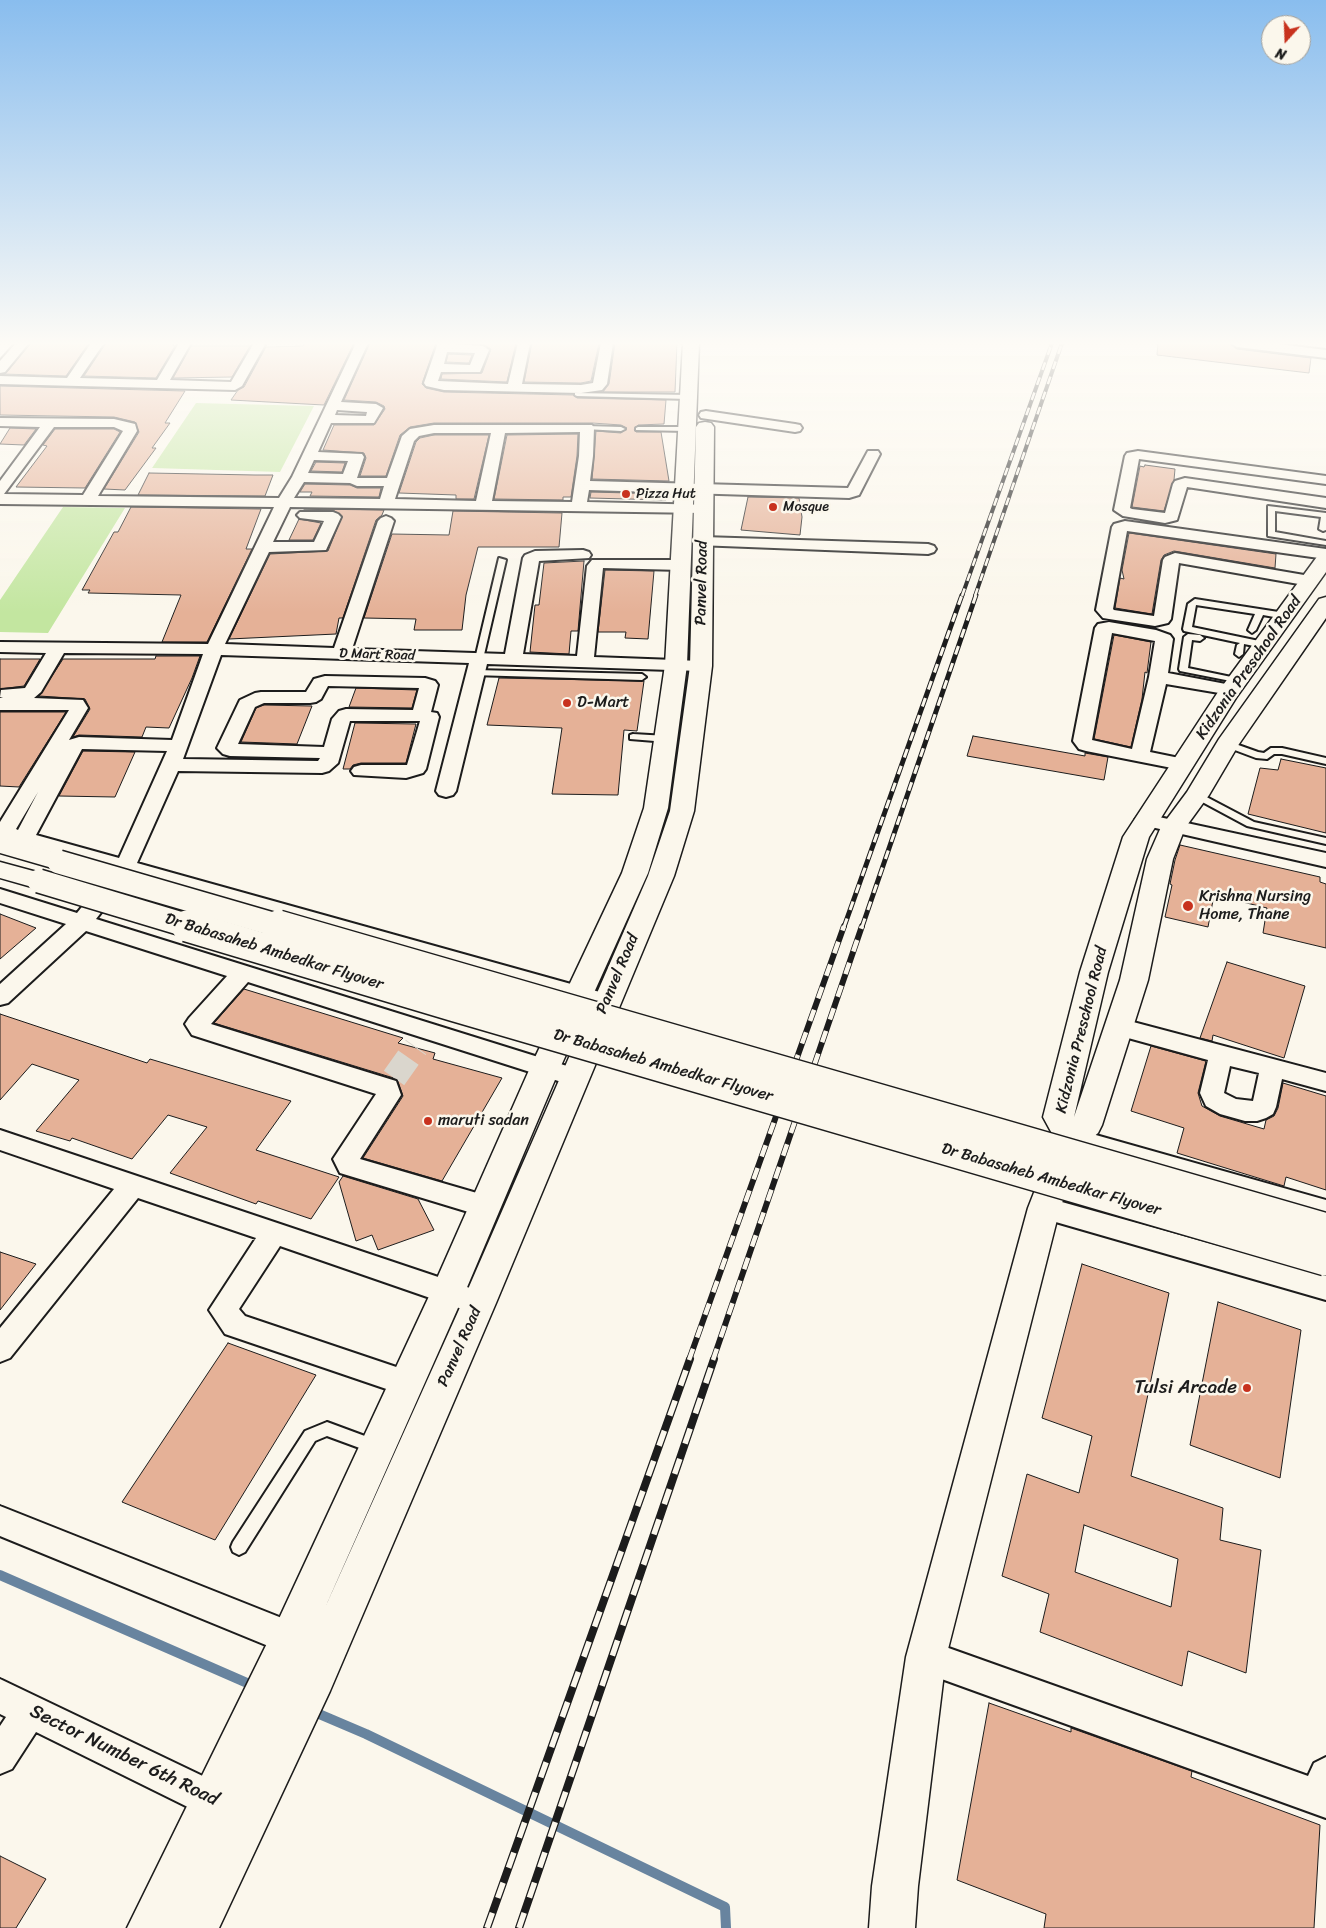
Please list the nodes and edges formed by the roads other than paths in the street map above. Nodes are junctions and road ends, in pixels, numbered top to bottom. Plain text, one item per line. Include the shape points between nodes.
1 (43, 433) edge
2 (129, 433) edge
3 (320, 433) edge
4 (415, 433) edge
5 (498, 433) edge
6 (586, 433) edge
7 (694, 433) edge
8 (874, 454) dead end
9 (309, 456) junction
10 (326, 456) junction
11 (299, 476) junction
12 (317, 476) junction
13 (1326, 480) edge
14 (357, 482) dead end
15 (393, 482) junction
16 (582, 485) junction
17 (0, 491) edge
18 (0, 499) edge
19 (694, 499) junction
20 (87, 501) junction
21 (483, 505) junction
22 (579, 506) junction
23 (281, 509) junction
24 (1326, 511) edge
25 (386, 513) junction
26 (1323, 529) dead end
27 (703, 542) junction
28 (1326, 543) edge
29 (263, 547) junction
30 (928, 549) dead end
31 (1290, 549) junction
32 (1326, 554) edge
33 (583, 555) dead end
34 (1326, 558) edge
35 (502, 560) dead end
36 (681, 565) junction
37 (1284, 577) junction
38 (1310, 581) junction
39 (1323, 607) edge
40 (1289, 610) junction
41 (1260, 612) junction
42 (1251, 645) junction
43 (58, 648) junction
44 (568, 648) dead end
45 (214, 649) junction
46 (3, 652) edge
47 (341, 654) junction
48 (514, 654) junction
49 (585, 662) junction
50 (689, 665) junction
51 (477, 666) junction
52 (642, 677) dead end
53 (1158, 677) junction
54 (1235, 685) junction
55 (0, 694) edge
56 (0, 704) edge
57 (464, 719) junction
58 (633, 737) dead end
59 (667, 738) junction
60 (1227, 744) junction
61 (221, 750) dead end
62 (176, 753) junction
63 (332, 753) junction
64 (1140, 756) junction
65 (1326, 761) edge
66 (1182, 764) junction
67 (361, 771) dead end
68 (446, 791) dead end
69 (1197, 795) junction
70 (1145, 820) junction
71 (1172, 827) junction
72 (1, 836) edge
73 (24, 838) junction
74 (1326, 841) edge
75 (1326, 860) edge
76 (125, 866) junction
77 (0, 870) edge
78 (49, 872) junction
79 (0, 896) edge
80 (81, 922) junction
81 (243, 973) junction
82 (579, 994) junction
83 (0, 997) edge
84 (606, 1002) junction
85 (1118, 1026) junction
86 (1221, 1054) junction
87 (1272, 1067) junction
88 (545, 1068) junction
89 (574, 1077) junction
90 (1326, 1082) edge
91 (1071, 1138) junction
92 (0, 1140) edge
93 (132, 1185) junction
94 (485, 1206) junction
95 (1044, 1208) junction
96 (1326, 1211) edge
97 (1326, 1229) edge
98 (274, 1233) junction
99 (1326, 1260) edge
100 (1326, 1288) edge
101 (448, 1292) junction
102 (479, 1303) junction
103 (0, 1350) edge
104 (407, 1384) junction
105 (377, 1447) junction
106 (0, 1521) edge
107 (239, 1547) dead end
108 (302, 1657) junction
109 (926, 1657) junction
110 (15, 1703) edge
111 (0, 1757) edge
112 (1325, 1792) edge
113 (231, 1808) junction
114 (150, 1928) edge
115 (195, 1928) edge
116 (892, 1928) edge

1 - 17 street
2 - 20 street
3 - 9 street
4 - 15 street via 408,438
5 - 21 street
6 - 16 street
7 - 19 street, Panvel Road
8 - 19 street via 854,492
9 - 10 street
9 - 11 street
10 - 12 street
10 - 12 street via 358,457 349,478
11 - 12 street
11 - 23 street
13 - 24 street via 1138,455 1132,456 1122,510 1172,517 1180,484 1185,482
14 - 15 street
15 - 25 street
16 - 19 street
16 - 22 street
18 - 20 street
19 - 22 street
19 - 27 street, Panvel Road
19 - 36 street, Panvel Road
20 - 23 street
21 - 22 street
21 - 25 street
23 - 25 street
23 - 29 street
23 - 29 street via 333,517 320,547
24 - 26 lane
24 - 28 lane via 1272,508 1271,534
25 - 47 street
27 - 30 street
27 - 50 street, Panvel Road
29 - 45 street
31 - 32 street
31 - 37 street
31 - 37 street via 1120,527 1104,610 1109,614 1155,621 1162,619 1171,560 1175,558
33 - 48 street via 531,558
34 - 38 street, Kidzonia Preschool Road
35 - 51 lane
36 - 49 street via 598,563 595,566
36 - 50 street, Panvel Road
37 - 38 street
38 - 40 street, Kidzonia Preschool Road
39 - 40 street
39 - 60 street, Kidzonia Preschool Road
40 - 41 lane
40 - 42 street, Kidzonia Preschool Road
41 - 42 lane
41 - 42 lane via 1192,604 1187,629
42 - 54 street, Kidzonia Preschool Road
42 - 54 lane via 1188,637 1183,669
43 - 45 street, D Mart Road
43 - 46 street, D Mart Road
43 - 55 street via 32,692 27,695
44 - 48 street
45 - 47 street, D Mart Road
45 - 62 street
47 - 51 street, D Mart Road
48 - 49 street, D Mart Road
48 - 51 street, D Mart Road
49 - 50 street, D Mart Road
50 - 59 street, Panvel Road
50 - 84 street, Panvel Road via 688,774 682,811 661,876
51 - 52 lane
51 - 57 street
53 - 54 street
53 - 64 street
53 - 64 street via 1164,639 1104,628 1082,741
54 - 66 street, Kidzonia Preschool Road
56 - 72 street via 76,704 79,708
57 - 67 street via 426,717 416,769 406,772
57 - 68 street
58 - 59 lane
59 - 82 street, Panvel Road via 656,808 636,873
60 - 65 lane via 1256,755 1267,756 1271,751 1282,751
60 - 69 street, Kidzonia Preschool Road
61 - 62 street
62 - 63 street via 322,767 328,763
62 - 73 street via 88,744 72,746
62 - 76 street
63 - 63 street via 346,715 417,716 421,714 429,685 325,681 310,698 261,697 247,704 227,748
64 - 66 street
66 - 70 street, Kidzonia Preschool Road
69 - 71 street, Kidzonia Preschool Road
69 - 74 lane via 1251,824
70 - 71 street
70 - 91 street, Kidzonia Preschool Road via 1136,837 1094,972 1058,1117
71 - 75 street
71 - 85 street, Kidzonia Preschool Road via 1160,859 1134,980
72 - 73 street
72 - 78 street, Dr Babasaheb Ambedkar Flyover
73 - 76 street
76 - 80 street
76 - 82 street
77 - 78 street, Dr Babasaheb Ambedkar Flyover
78 - 97 street, Dr Babasaheb Ambedkar Flyover, bridge
78 - 99 street, Dr Babasaheb Ambedkar Flyover, bridge via 464,1008
79 - 80 street
80 - 81 street
80 - 83 street
81 - 88 street via 422,1039
81 - 94 street via 196,1024 200,1029 390,1083 389,1095 346,1159 350,1166
82 - 84 street
82 - 88 street, Panvel Road
84 - 89 street, Panvel Road
85 - 86 street
85 - 91 street, Kidzonia Preschool Road via 1087,1125
86 - 87 street
86 - 87 street via 1212,1093 1215,1099 1229,1107 1257,1111 1264,1107
87 - 90 street
88 - 89 street
88 - 94 street, Panvel Road
89 - 102 street, Panvel Road
91 - 95 street
91 - 96 street
92 - 93 street
93 - 98 street
93 - 103 street
94 - 101 street, Panvel Road
95 - 100 street
95 - 109 street
98 - 101 street
98 - 104 street via 223,1310 234,1325
101 - 102 street
101 - 104 street, Panvel Road
102 - 108 street, Panvel Road
104 - 105 street, Panvel Road
105 - 107 lane via 326,1429 310,1436
105 - 108 street, Panvel Road
106 - 108 street
108 - 113 street
109 - 112 street
109 - 116 street
110 - 111 street
110 - 113 street, Sector Number 6th Road
113 - 114 street
113 - 115 street

